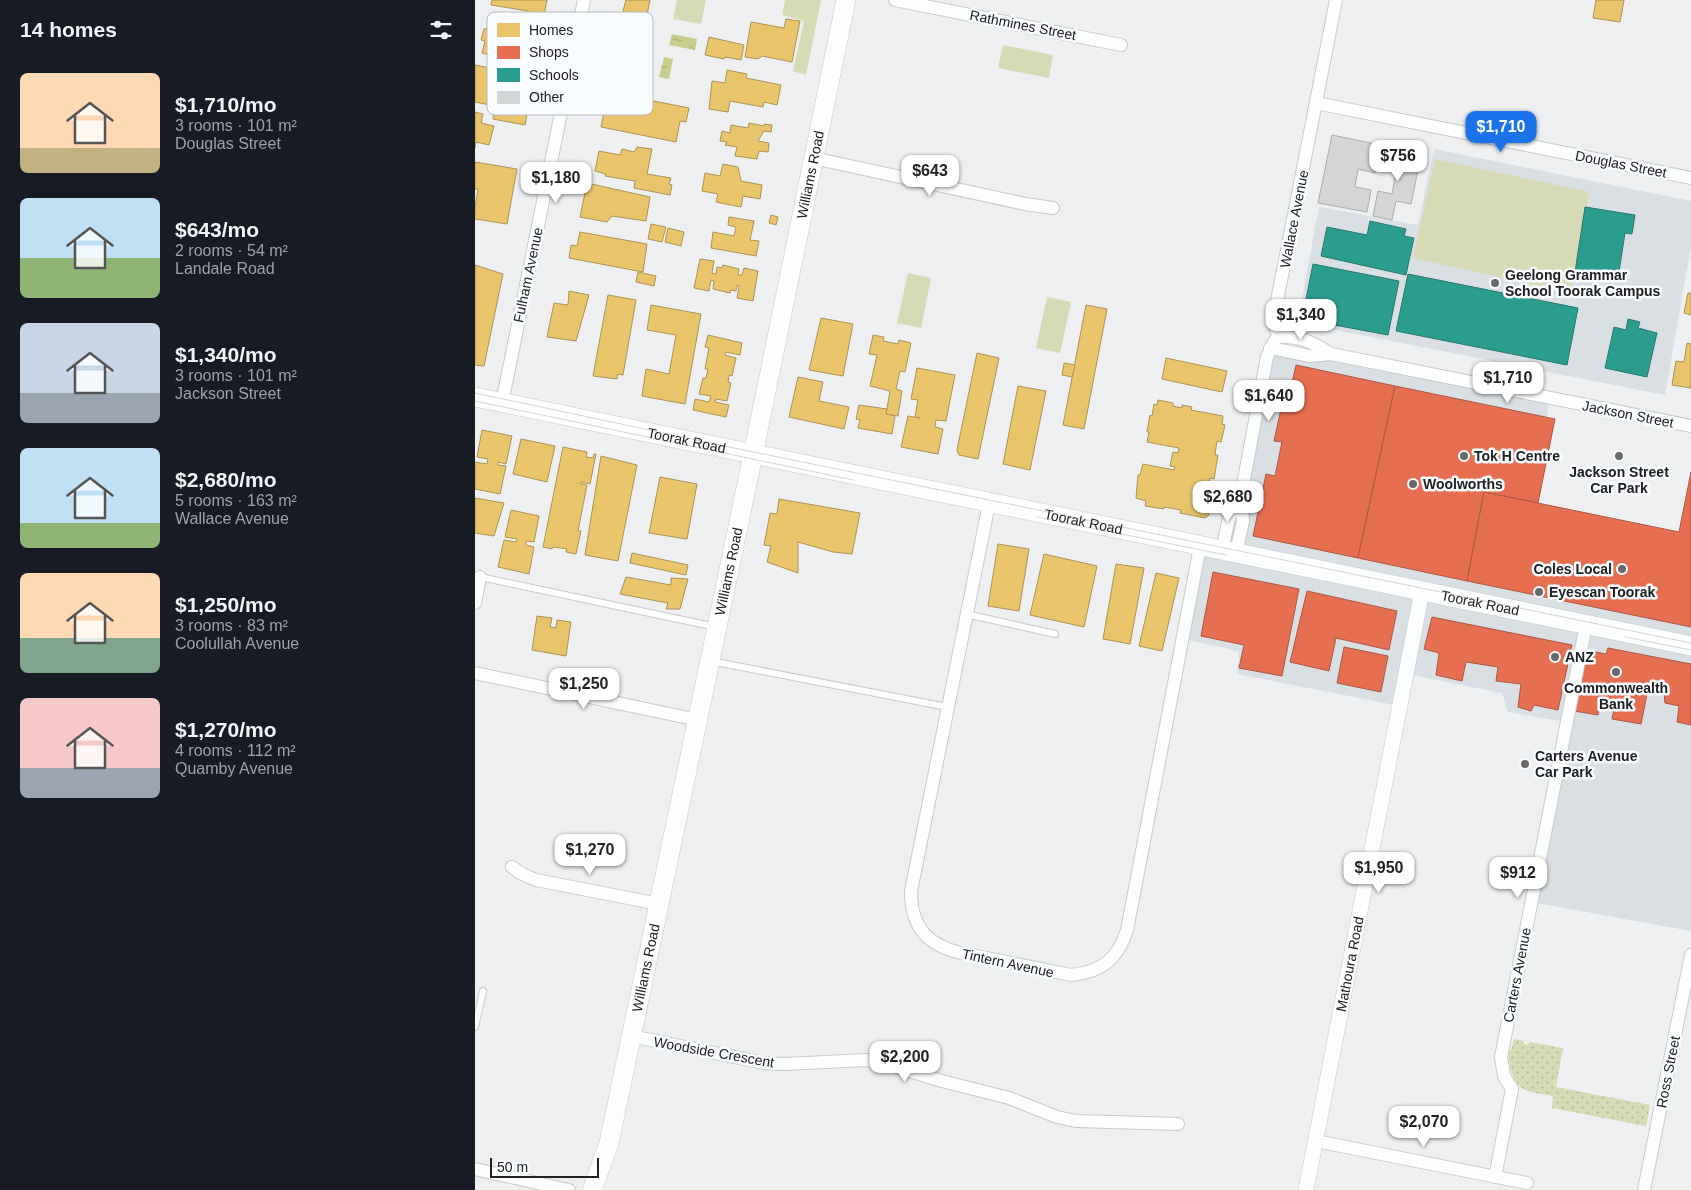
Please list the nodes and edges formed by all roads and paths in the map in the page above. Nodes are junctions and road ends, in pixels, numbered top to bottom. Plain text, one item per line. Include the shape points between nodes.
1 (847, 0) edge
2 (895, 0) edge
3 (1336, 0) edge
4 (1121, 45) dead end
5 (1316, 103) junction
6 (561, 115) edge
7 (813, 158) junction
8 (1691, 178) edge
9 (1053, 208) dead end
10 (1278, 337) junction
11 (1270, 348) junction
12 (1331, 354) junction
13 (475, 397) edge
14 (502, 403) junction
15 (1691, 426) edge
16 (753, 455) junction
17 (989, 504) junction
18 (1200, 547) junction
19 (1229, 552) junction
20 (480, 577) joint
21 (1422, 591) junction
22 (475, 603) edge
23 (966, 614) junction
24 (1586, 625) junction
25 (717, 628) junction
26 (1055, 634) dead end
27 (1691, 646) edge
28 (710, 660) junction
29 (475, 673) edge
30 (947, 707) junction
31 (698, 720) junction
32 (512, 867) dead end
33 (659, 904) junction
34 (1691, 955) edge
35 (483, 991) dead end
36 (475, 1027) edge
37 (631, 1036) junction
38 (1177, 1124) dead end
39 (1316, 1140) junction
40 (609, 1143) junction
41 (475, 1169) edge
42 (1495, 1177) junction
43 (1527, 1183) dead end
44 (569, 1190) edge
45 (592, 1190) edge
46 (607, 1190) edge
47 (1306, 1190) edge
48 (1644, 1190) edge

1 - 7 main road, Williams Road
2 - 4 street, Rathmines Street
3 - 5 street, Wallace Avenue
5 - 8 street, Douglas Street
5 - 10 street, Wallace Avenue via 1276,306
6 - 14 street, Fulham Avenue
7 - 9 street
7 - 16 main road, Williams Road
10 - 11 street
10 - 12 street, Jackson Street via 1289,336 1313,342
11 - 12 street, Jackson Street via 1310,356
11 - 19 street via 1241,495 1229,518
12 - 15 street, Jackson Street
13 - 14 main road, Toorak Road
14 - 16 main road, Toorak Road
16 - 17 main road, Toorak Road
16 - 25 main road, Williams Road
17 - 18 main road, Toorak Road
17 - 23 street, Tintern Avenue
18 - 19 main road, Toorak Road
18 - 30 street, Tintern Avenue via 1127,930 1118,952 1099,968 1071,975 961,954 935,944 919,928 911,906 911,892
19 - 21 main road, Toorak Road
20 - 22 street
20 - 25 lane
21 - 24 main road, Toorak Road
21 - 39 street, Mathoura Road
23 - 26 lane
23 - 30 street, Tintern Avenue
24 - 27 main road, Toorak Road
24 - 42 street, Carters Avenue via 1501,1058 1504,1076 1512,1089
25 - 28 main road, Williams Road
28 - 30 lane
28 - 31 main road, Williams Road
29 - 31 street
31 - 33 main road, Williams Road
32 - 33 street via 536,880
33 - 37 main road, Williams Road
34 - 48 street, Ross Street
35 - 36 lane
37 - 38 street, Woodside Crescent via 764,1063 856,1060 883,1063 1009,1098 1076,1121
37 - 40 main road, Williams Road
39 - 42 street
39 - 47 street, Mathoura Road
40 - 45 main road, Williams Road
40 - 46 main road, Williams Road
41 - 44 street
42 - 43 street

